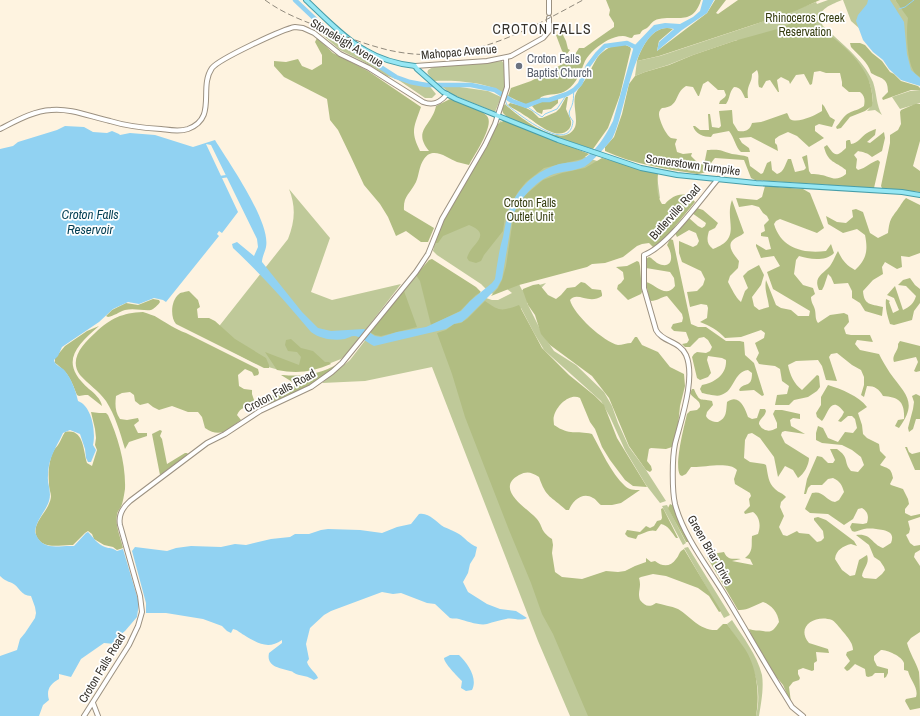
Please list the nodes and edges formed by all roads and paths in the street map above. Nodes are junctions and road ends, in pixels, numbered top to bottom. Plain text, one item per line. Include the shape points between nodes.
1 (306, 0) edge
2 (549, 0) edge
3 (506, 58) junction
4 (415, 66) junction
5 (447, 94) junction
6 (498, 116) junction
7 (0, 129) edge
8 (718, 179) junction
9 (920, 195) edge
10 (690, 373) joint
11 (93, 703) junction
12 (84, 716) edge
13 (98, 716) edge
14 (803, 716) edge

1 - 4 main road via 364,50 381,58
2 - 3 street, Mahopac Avenue via 548,31 543,38
3 - 4 street, Mahopac Avenue
3 - 6 street, Croton Falls Road via 507,90
4 - 5 main road, Somerstown Turnpike
5 - 6 main road, Somerstown Turnpike
5 - 7 street, Stoneleigh Avenue via 437,103 423,102 369,68 340,54 321,38 300,27 291,28 216,64 207,79 207,104 204,115 185,130 128,125 56,110 33,114
6 - 8 main road, Somerstown Turnpike via 600,155 654,171
6 - 11 street, Croton Falls Road via 485,145 442,219 428,254 338,368 316,384 260,411 226,434 207,443 125,505 120,515 120,525 142,612 128,645
8 - 9 main road, Somerstown Turnpike
8 - 10 street, Butlerville Road via 664,242 644,255 644,288 656,330 660,336 683,349
10 - 14 street, Green Briar Drive via 675,451 674,490 677,509 692,542 779,687 792,707
11 - 12 street, Croton Falls Road
11 - 13 street

